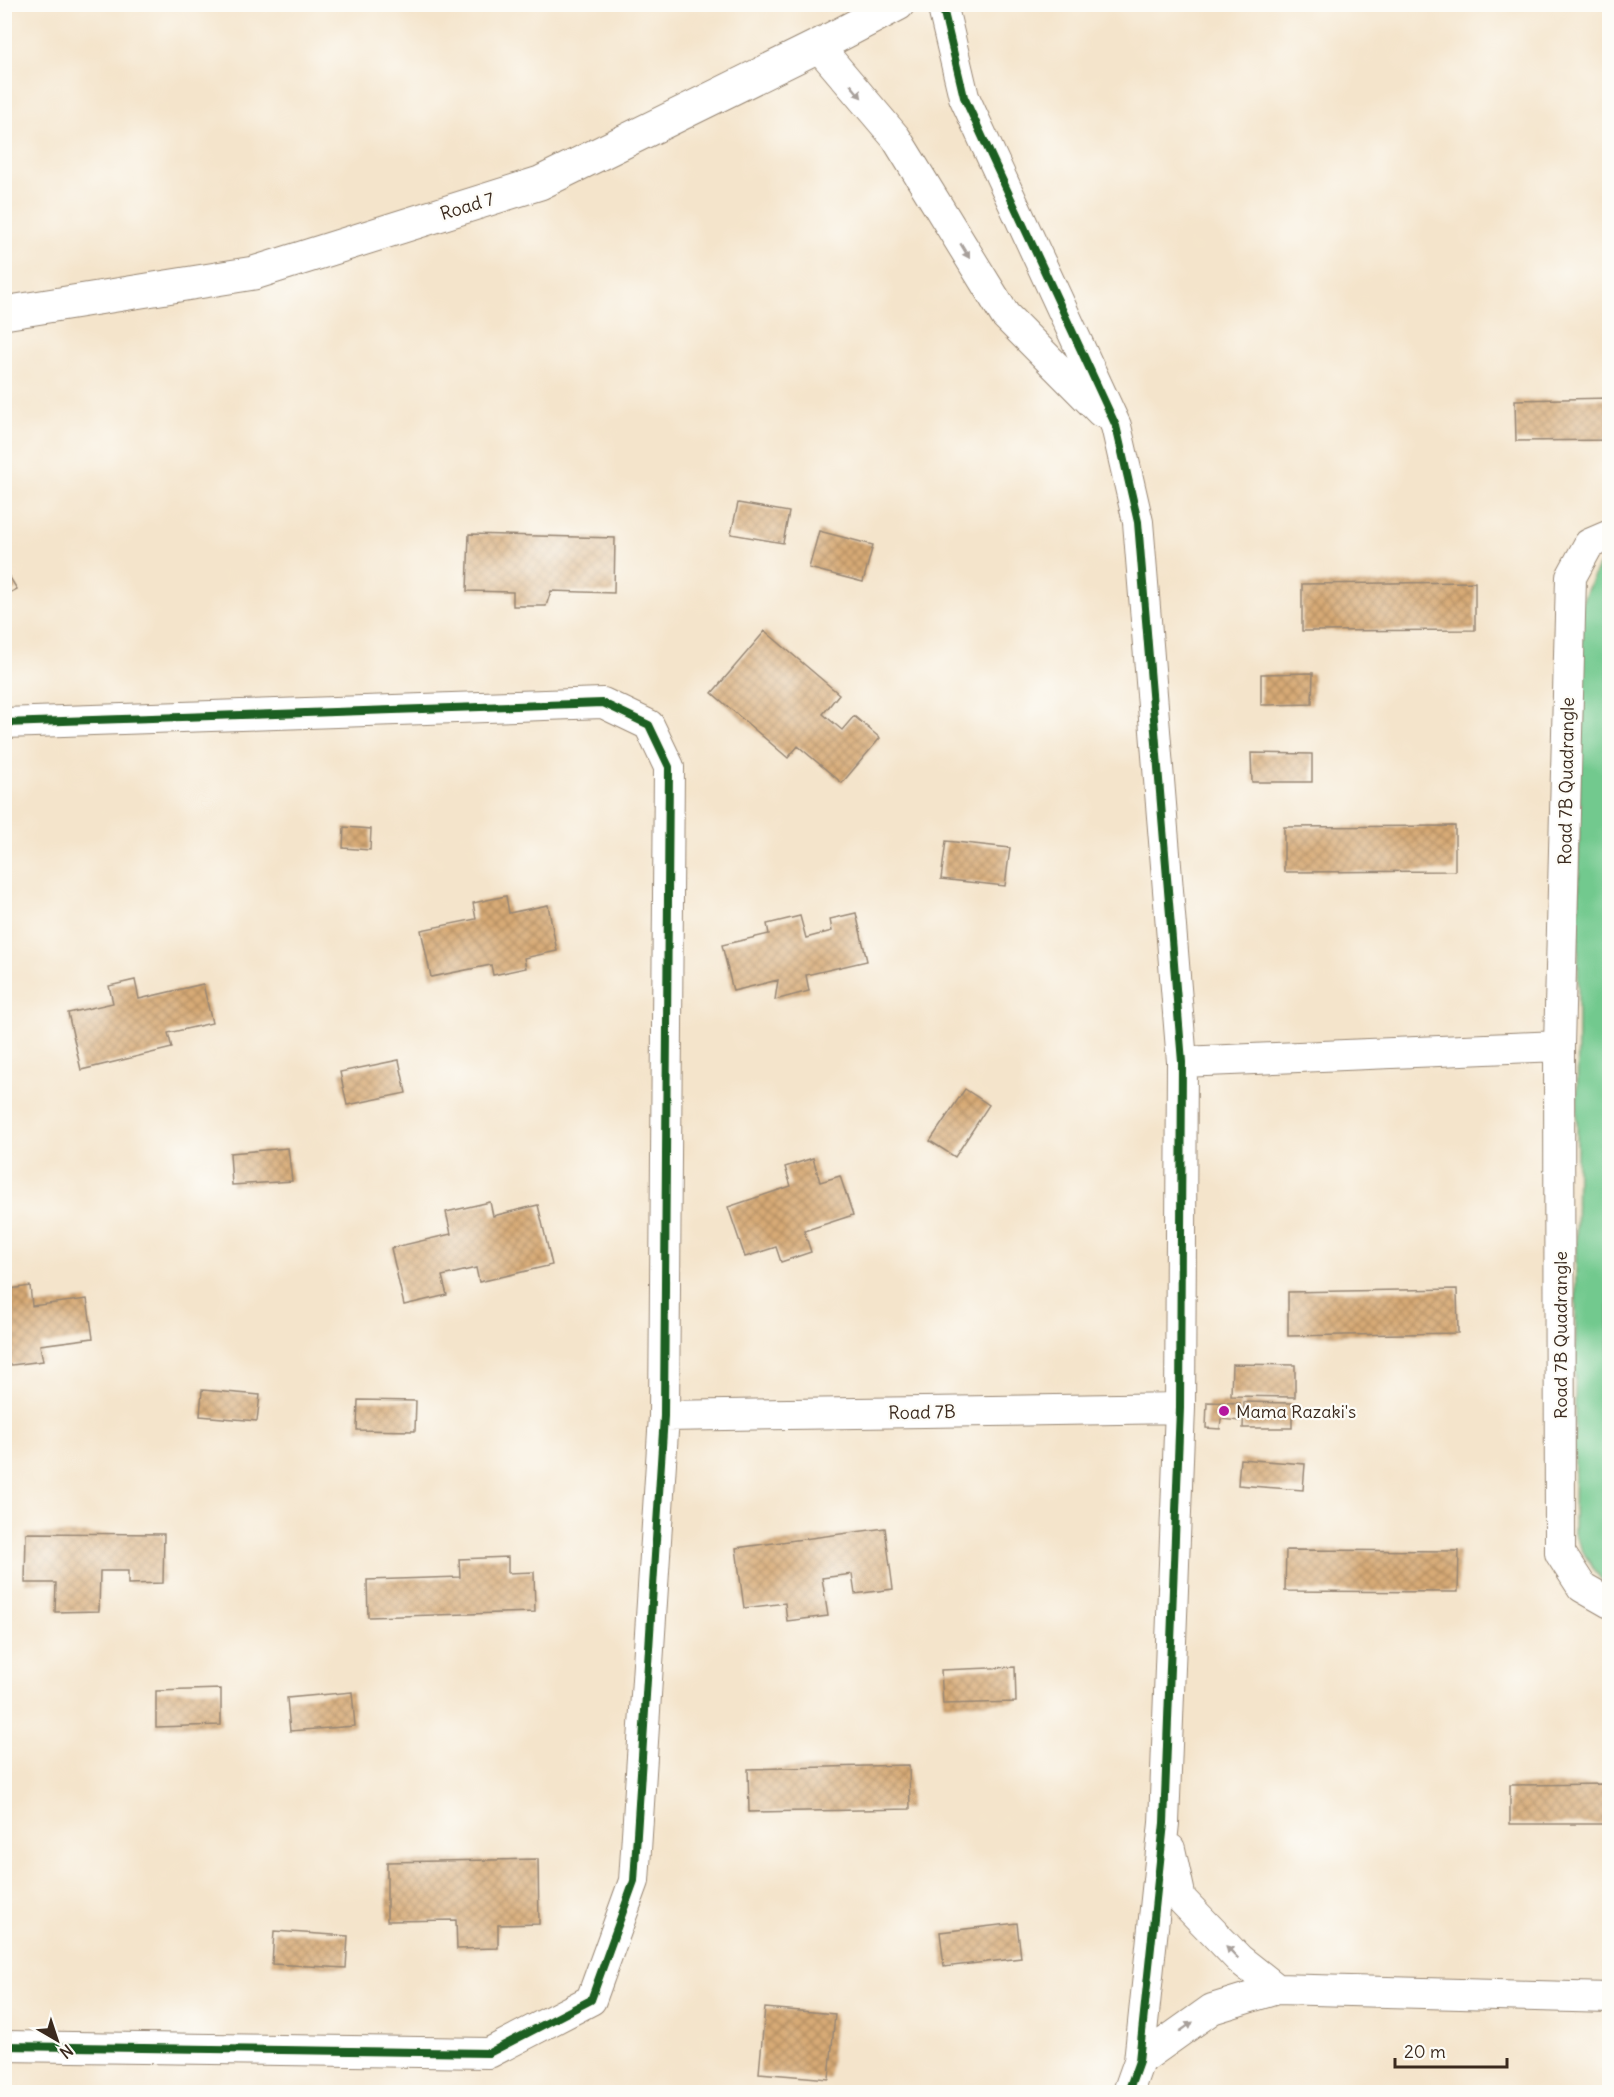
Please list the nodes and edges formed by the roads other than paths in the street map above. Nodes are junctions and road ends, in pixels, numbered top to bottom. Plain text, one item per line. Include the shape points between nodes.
1 (898, 4) edge
2 (942, 4) edge
3 (818, 46) junction
4 (4, 313) edge
5 (1116, 426) junction
6 (1610, 535) edge
7 (4, 723) edge
8 (1559, 1046) junction
9 (1182, 1062) junction
10 (1180, 1408) junction
11 (664, 1416) junction
12 (1610, 1603) edge
13 (1164, 1823) junction
14 (1277, 1989) junction
15 (1610, 1998) edge
16 (4, 2046) edge
17 (1139, 2061) junction
18 (1128, 2092) edge

1 - 3 street, Road 7
2 - 5 street via 964,97
3 - 4 street, Road 7 via 540,183 254,273
3 -> 5 street via 896,138 1005,315
5 - 9 street via 1138,522
6 - 8 street, Road 7B Quadrangle via 1589,544 1571,577
7 - 11 street via 603,703 649,725 669,768
8 - 9 street
8 - 12 street, Road 7B Quadrangle via 1560,1552 1582,1587
9 - 10 street
10 - 11 street, Road 7B
10 - 13 street
11 - 16 street via 634,1881 591,2000 489,2053
14 -> 13 street via 1239,1959 1181,1899
13 - 17 street
14 - 15 street
17 -> 14 street via 1212,2009
17 - 18 street

